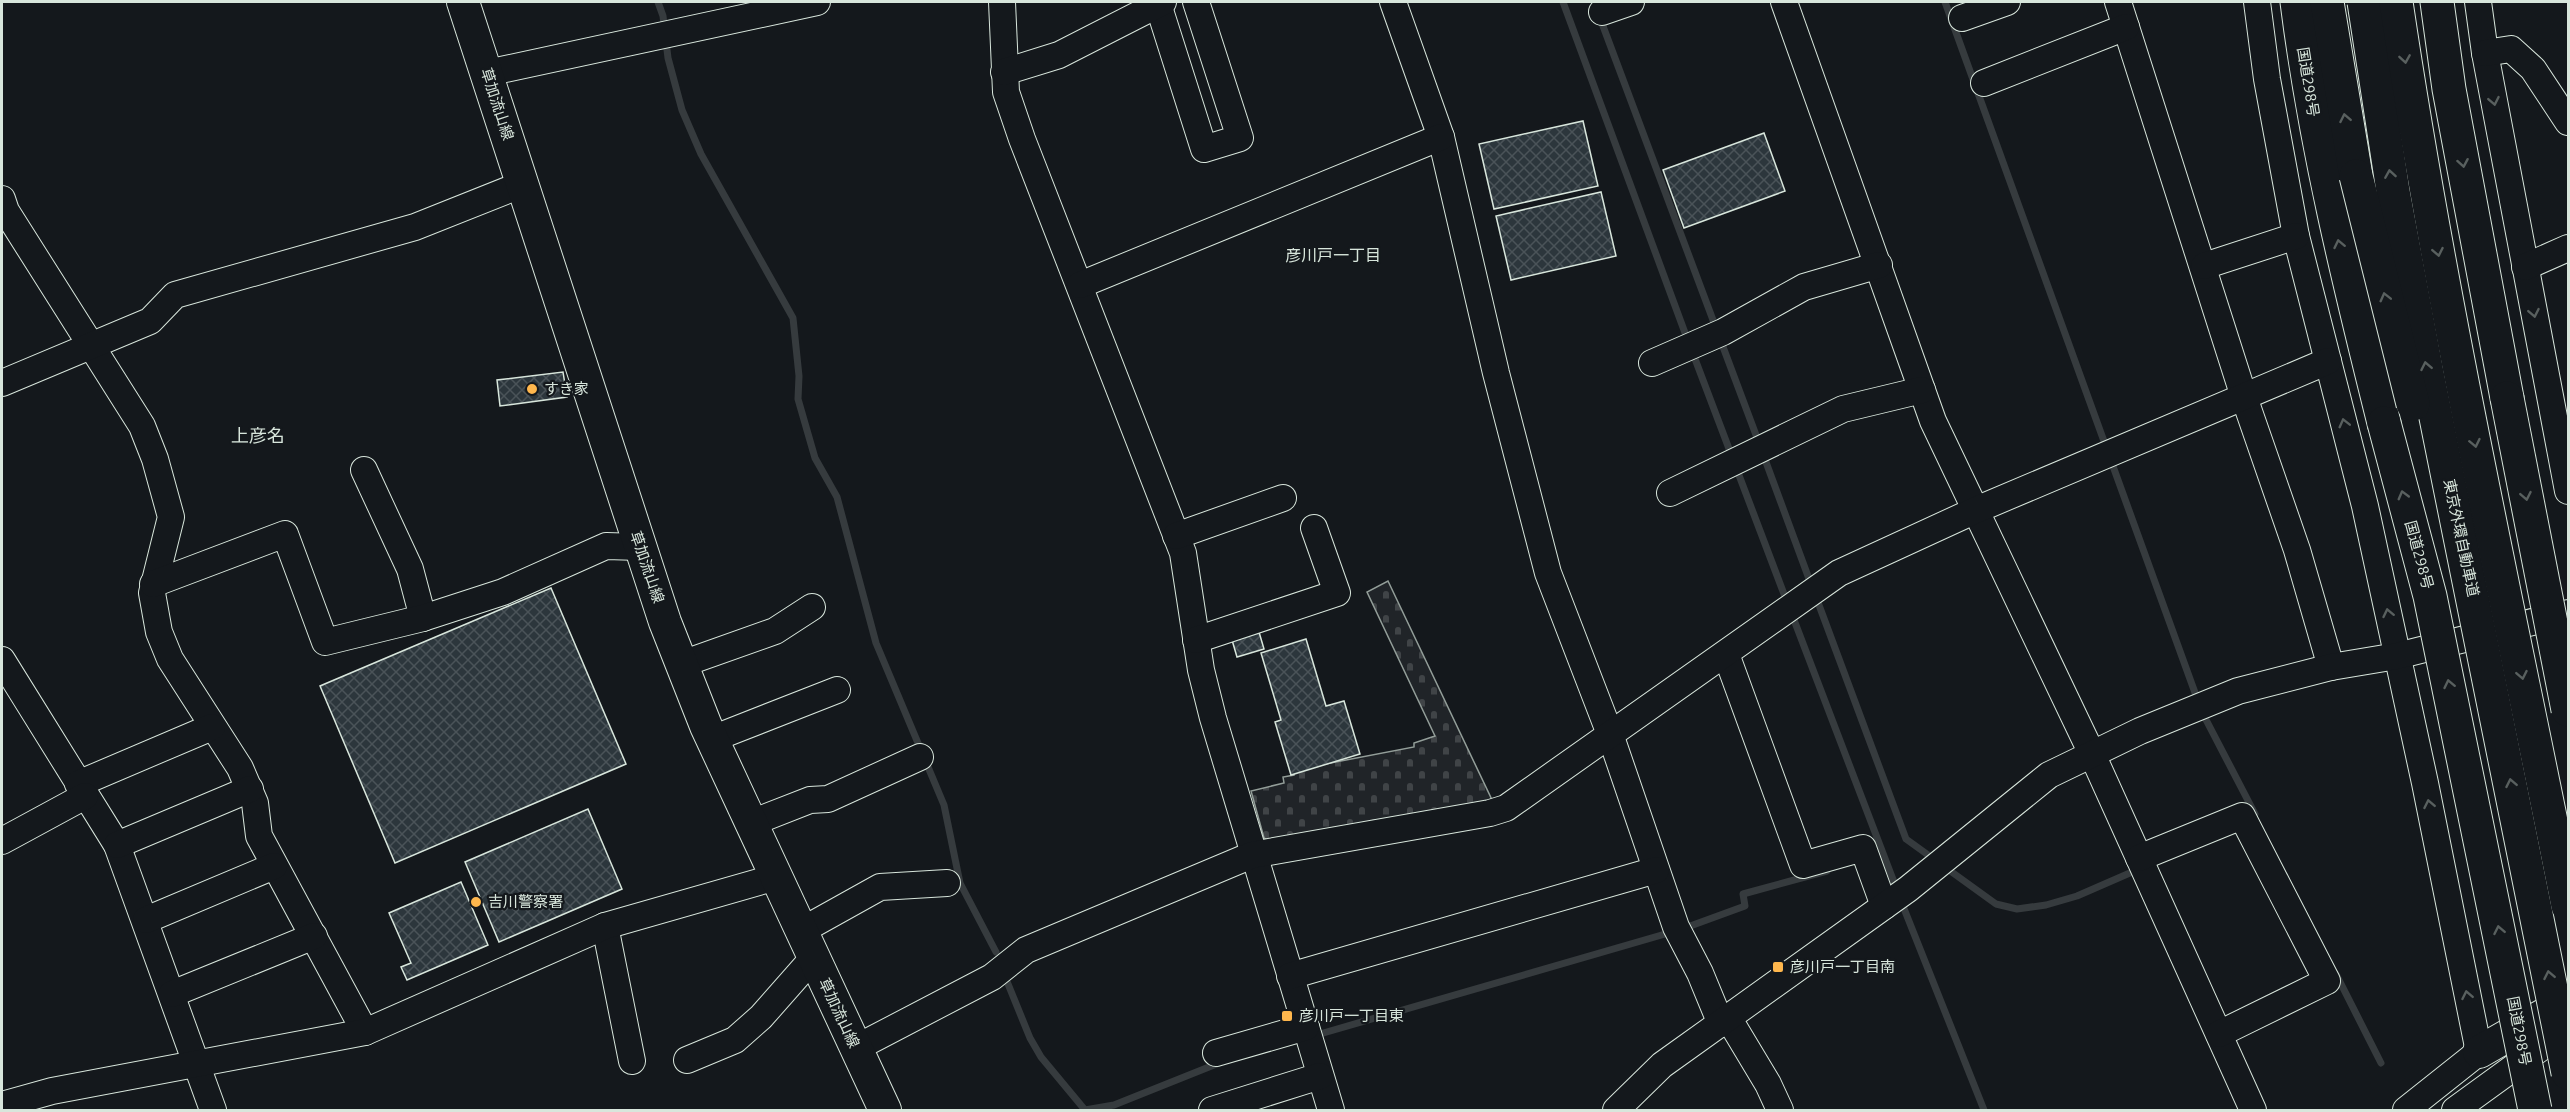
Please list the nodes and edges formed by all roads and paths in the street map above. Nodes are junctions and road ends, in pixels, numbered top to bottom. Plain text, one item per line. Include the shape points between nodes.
1 (463, 2) edge
2 (817, 2) edge
3 (1002, 2) edge
4 (1196, 2) edge
5 (1393, 2) edge
6 (1631, 2) edge
7 (1784, 2) edge
8 (2007, 2) edge
9 (2118, 2) edge
10 (2257, 2) edge
11 (2297, 2) edge
12 (2327, 2) edge
13 (2364, 2) edge
14 (2396, 2) edge
15 (2438, 2) edge
16 (2478, 2) edge
17 (1160, 3) edge
18 (749, 9) edge
19 (1602, 12) dead end
20 (1962, 18) dead end
21 (2126, 27) junction
22 (2485, 53) junction
23 (1004, 72) junction
24 (487, 73) junction
25 (1984, 83) dead end
26 (2568, 122) edge
27 (1441, 137) junction
28 (523, 184) junction
29 (2, 199) edge
30 (2296, 236) junction
31 (2568, 248) edge
32 (1879, 265) junction
33 (2204, 266) junction
34 (2525, 267) junction
35 (1080, 285) junction
36 (93, 345) junction
37 (2328, 361) junction
38 (1652, 363) dead end
39 (2, 383) edge
40 (1922, 390) junction
41 (2244, 397) junction
42 (363, 470) dead end
43 (2568, 491) edge
44 (1670, 493) dead end
45 (1283, 498) dead end
46 (1976, 510) junction
47 (1314, 528) dead end
48 (1176, 536) junction
49 (640, 547) junction
50 (153, 585) junction
51 (812, 607) dead end
52 (2568, 614) edge
53 (423, 618) junction
54 (1196, 640) junction
55 (1726, 654) junction
56 (2397, 656) junction
57 (2, 660) edge
58 (682, 664) junction
59 (2331, 666) junction
60 (2490, 678) junction
61 (837, 690) dead end
62 (2568, 710) edge
63 (212, 727) junction
64 (1610, 734) junction
65 (712, 739) junction
66 (2092, 754) junction
67 (920, 757) dead end
68 (250, 789) junction
69 (82, 790) junction
70 (751, 823) junction
71 (2, 841) edge
72 (117, 845) junction
73 (1252, 855) junction
74 (2139, 858) junction
75 (274, 866) junction
76 (1656, 870) junction
77 (776, 877) junction
78 (947, 883) dead end
79 (1884, 906) junction
80 (2568, 906) edge
81 (146, 920) junction
82 (605, 926) junction
83 (314, 936) junction
84 (807, 945) junction
85 (1290, 976) junction
86 (172, 994) junction
87 (2568, 1001) edge
88 (1725, 1022) junction
89 (1306, 1027) junction
90 (2568, 1028) edge
91 (365, 1032) junction
92 (2219, 1034) junction
93 (856, 1048) junction
94 (2479, 1052) junction
95 (1216, 1053) dead end
96 (687, 1060) dead end
97 (632, 1061) dead end
98 (197, 1064) junction
99 (2568, 1073) edge
100 (1320, 1076) junction
101 (1253, 1104) edge
102 (2, 1105) edge
103 (213, 1110) edge
104 (885, 1110) edge
105 (1212, 1110) edge
106 (1330, 1110) edge
107 (1616, 1110) edge
108 (1780, 1110) edge
109 (2253, 1110) edge
110 (2406, 1110) edge
111 (2455, 1110) edge
112 (2535, 1110) edge

1 - 24 main road, 草加流山線
2 - 18 street
3 - 23 street
4 - 17 street via 1240,138 1204,149
5 - 27 street
6 - 19 street
7 - 32 street
8 - 20 street
9 - 21 street
10 - 30 street via 2266,79
112 -> 11 highway, 国道298号, bridge via 2430,596 2341,254 2319,147
60 -> 12 highway, bridge via 2425,450 2356,176
60 -> 13 highway, 東京外環自動車道, bridge via 2393,191
14 -> 80 highway, bridge via 2457,354
15 -> 62 highway, bridge via 2449,89
16 - 22 street
17 - 23 street via 1059,56
18 - 24 street
21 - 25 street
21 - 33 street
22 - 26 street via 2511,49 2539,76
22 -> 34 street
23 - 35 street via 1006,92 1022,139
24 - 28 main road, 草加流山線
27 - 35 street
27 - 64 street via 1548,573
28 - 36 street via 415,227 175,295 150,321
28 - 49 main road, 草加流山線
29 - 36 street
30 - 33 street
30 - 37 street
31 - 34 street
32 - 38 street via 1804,287 1723,332
32 - 40 street
33 - 41 street
34 -> 43 street
35 - 48 street
36 - 39 street
36 - 50 street via 142,426 171,517
37 - 41 street
56 -> 37 street via 2365,506
40 - 44 street via 1843,409
40 - 46 street
41 - 46 street
41 - 59 street via 2297,550
42 - 53 street via 410,569
45 - 48 street
46 - 55 street via 1839,573
46 - 66 street
47 - 54 street via 1337,593
48 - 54 street via 1183,553
49 - 53 street via 606,546 503,592
49 - 58 main road, 草加流山線
50 - 53 street via 285,534 325,642
50 - 63 street via 170,659
51 - 58 street via 775,630
52 - 56 street
54 - 73 street via 1213,718
55 - 64 street
55 - 79 street via 1803,865 1863,848
56 - 59 street
94 -> 56 street
57 - 69 street
58 - 65 main road, 草加流山線
59 - 66 street via 2238,691
99 -> 60 highway, 東京外環自動車道, bridge
61 - 65 street
63 - 68 street
63 - 69 street
64 - 73 street via 1506,808
64 - 76 street
65 - 70 main road, 草加流山線
66 - 74 street
66 - 79 street via 2049,775
67 - 70 street via 828,799 810,800
68 - 72 street
68 - 75 street via 260,836
69 - 71 street
69 - 72 street
70 - 77 main road, 草加流山線
72 - 81 street
73 - 85 street
73 - 93 street via 1026,950 992,977
74 - 92 street
74 - 92 street via 2242,816 2327,981
75 - 81 street
75 - 83 street
76 - 85 street
76 - 88 street via 1676,927
77 - 82 street
77 - 84 main road, 草加流山線
78 - 84 street via 880,887
79 - 88 street
81 - 86 street
82 - 91 street
82 - 97 street
83 - 86 street
83 - 91 street
84 - 93 main road, 草加流山線
84 - 96 street via 761,1017 735,1040
85 - 89 street
86 - 98 street
87 - 94 main road
88 - 107 street via 1662,1065
88 - 108 street via 1768,1084
89 - 95 street
89 - 100 street
90 - 111 street
91 - 98 street
92 - 109 street
93 - 104 main road, 草加流山線
94 - 110 street
98 - 102 street via 52,1090
98 - 103 street
100 - 101 street
100 - 106 street
101 - 105 street

